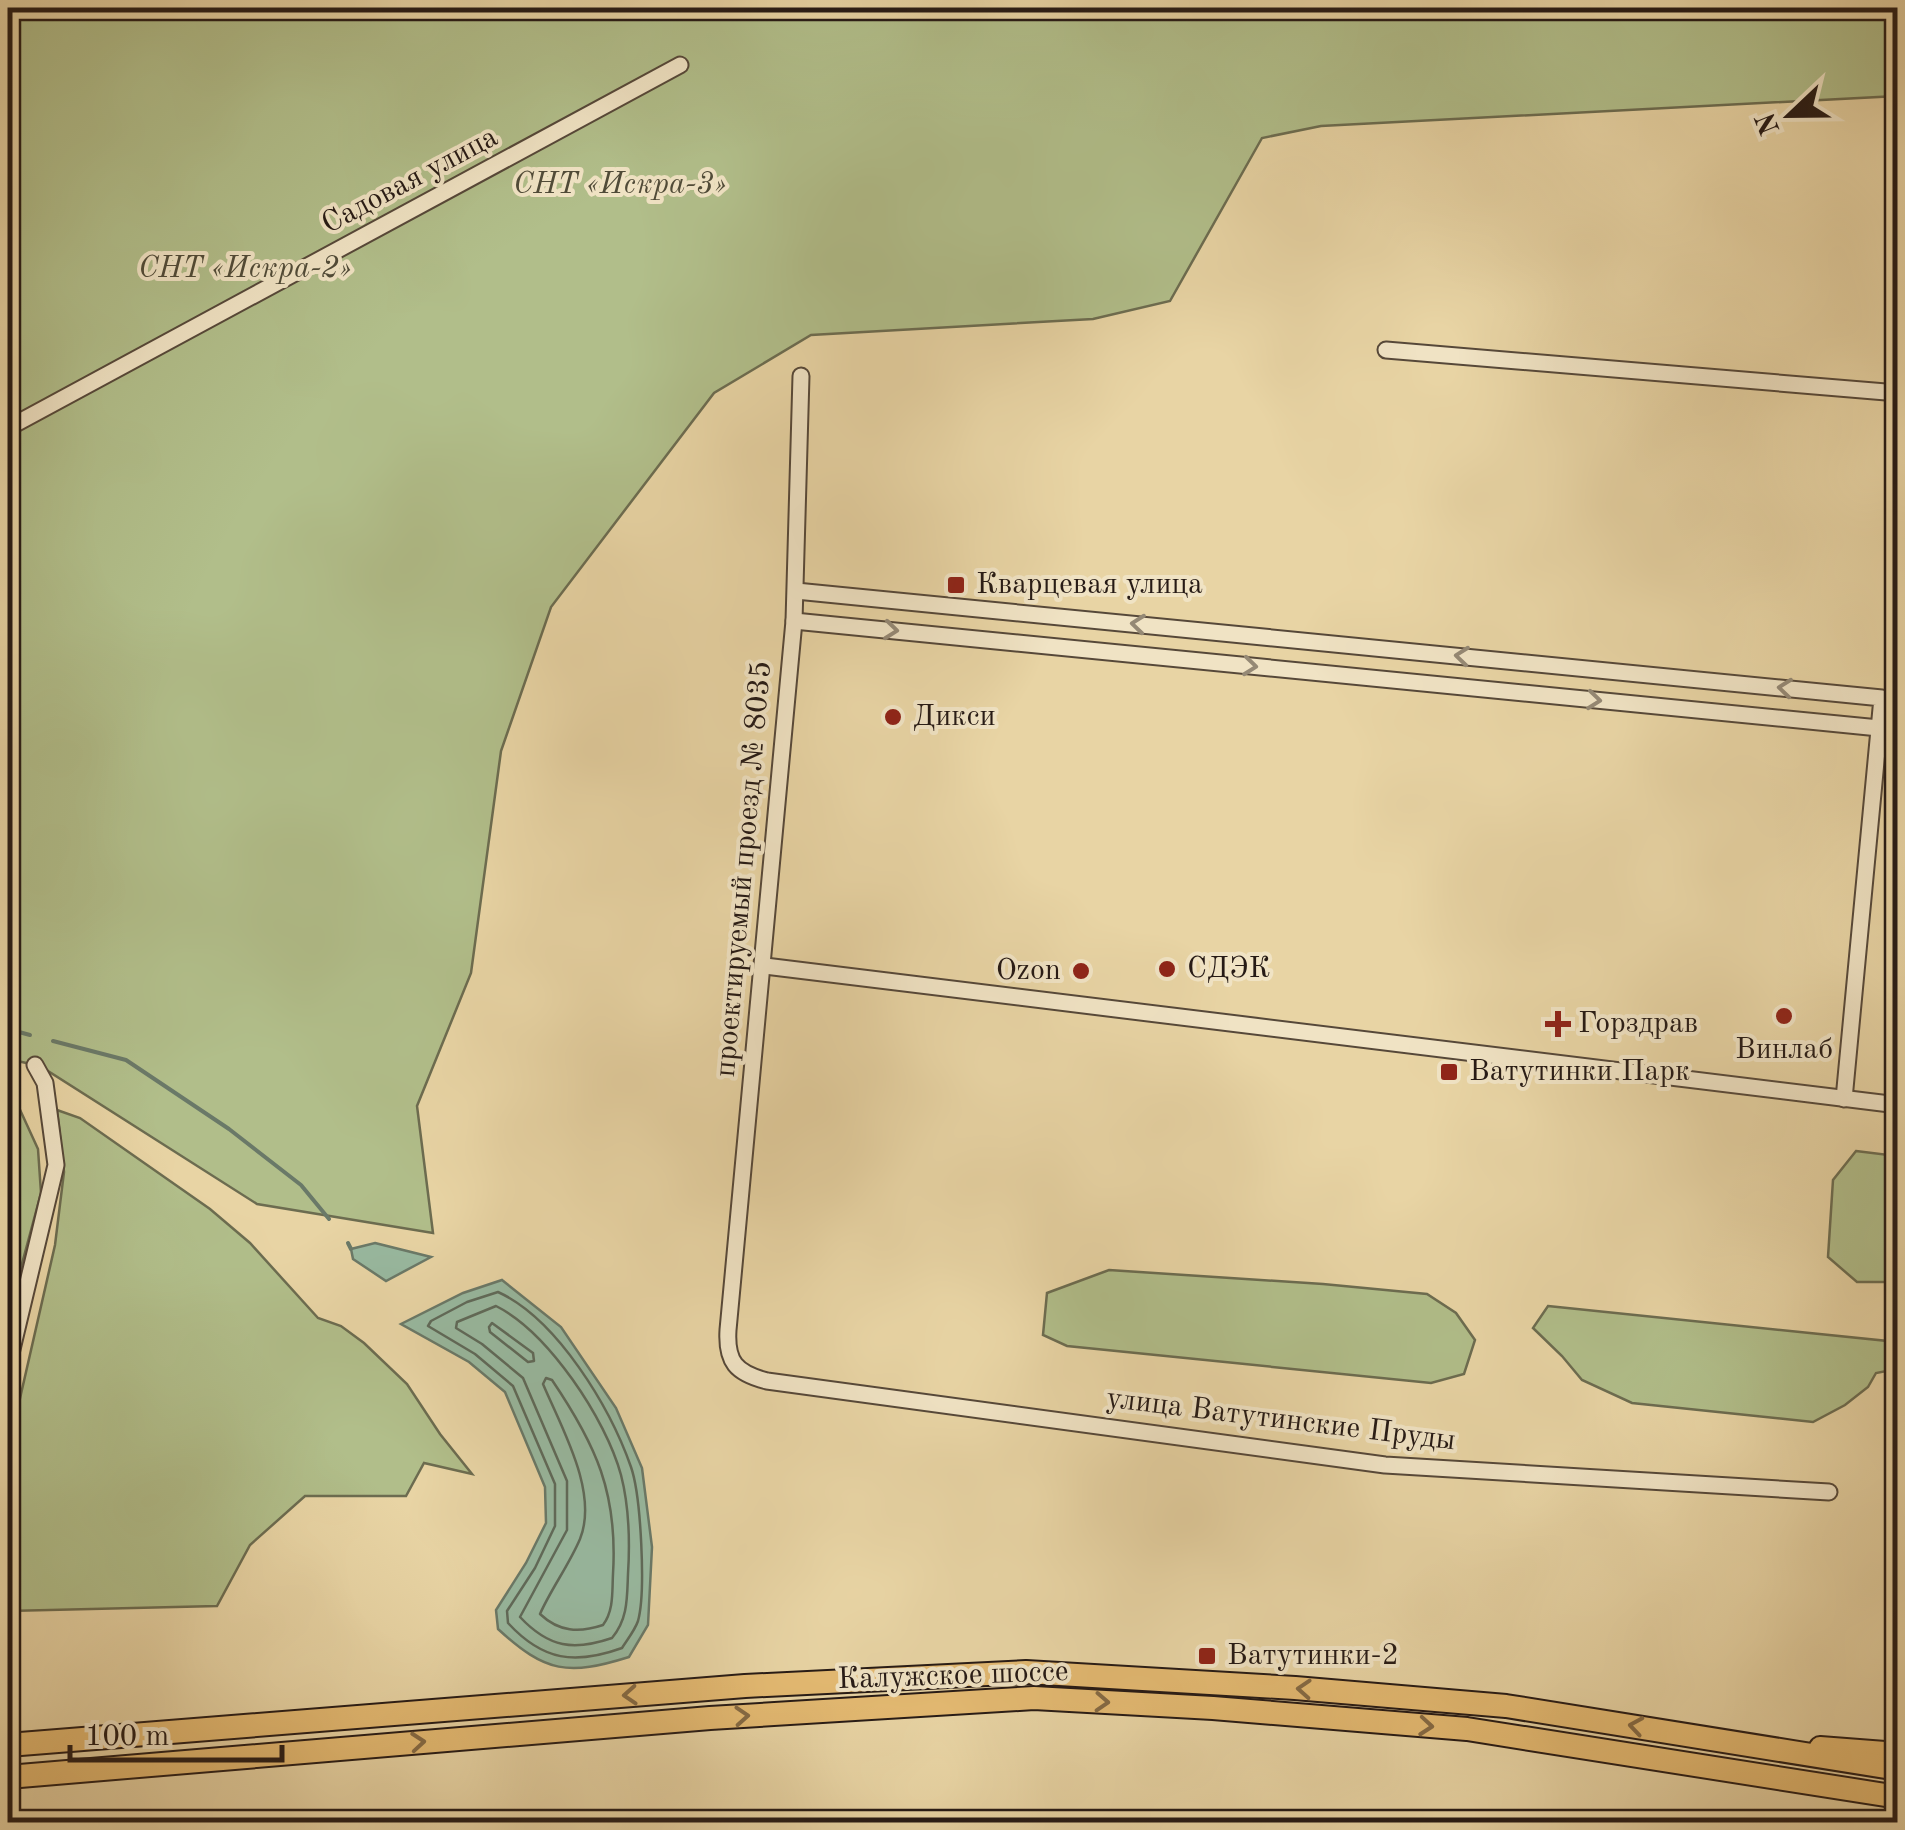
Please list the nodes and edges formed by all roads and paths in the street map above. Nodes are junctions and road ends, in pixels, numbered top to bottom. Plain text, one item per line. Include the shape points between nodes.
1 (680, 66) dead end
2 (1386, 350) dead end
3 (800, 376) dead end
4 (1898, 393) edge
5 (8, 428) edge
6 (796, 591) junction
7 (794, 621) junction
8 (1880, 728) junction
9 (764, 966) junction
10 (36, 1065) dead end
11 (1844, 1099) junction
12 (1898, 1106) edge
13 (734, 1364) joint
14 (8, 1366) edge
15 (1829, 1492) dead end
16 (8, 1736) edge
17 (68, 1738) junction
18 (1732, 1741) junction
19 (8, 1746) edge
20 (1898, 1753) edge
21 (1898, 1769) edge
22 (8, 1777) edge
23 (1898, 1798) edge

1 - 5 street, Садовая улица
2 - 4 street
3 - 6 street, проектируемый проезд № 8035
6 - 7 street, проектируемый проезд № 8035
8 -> 6 street via 1882,698
7 -> 8 street
7 - 9 street, проектируемый проезд № 8035
8 - 11 street
9 - 11 street
9 - 13 street, проектируемый проезд № 8035 via 728,1330
10 - 14 street via 46,1083 56,1166
11 - 12 street
13 - 15 street, улица Ватутинские Пруды via 767,1381 1384,1464
16 - 17 main road
18 -> 17 highway, Калужское шоссе via 1506,1706 1026,1672 746,1686
17 - 19 highway, Калужское шоссе
18 - 20 main road
18 - 21 highway, Калужское шоссе
22 -> 23 highway, Калужское шоссе via 1034,1698 1467,1729

